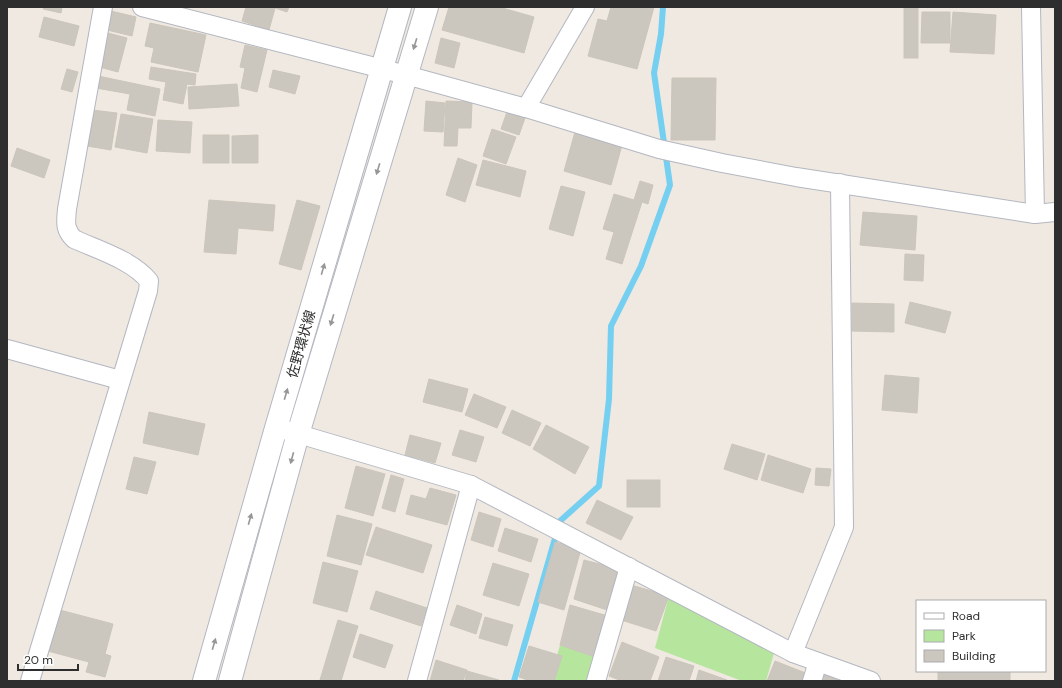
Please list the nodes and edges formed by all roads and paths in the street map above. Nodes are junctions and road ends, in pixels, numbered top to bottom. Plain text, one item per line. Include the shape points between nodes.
1 (103, 7) edge
2 (142, 7) edge
3 (400, 7) edge
4 (426, 7) edge
5 (585, 7) edge
6 (1031, 7) edge
7 (381, 69) junction
8 (406, 75) junction
9 (526, 108) junction
10 (840, 183) junction
11 (1055, 212) edge
12 (1035, 214) junction
13 (7, 349) edge
14 (120, 380) junction
15 (276, 428) junction
16 (298, 434) junction
17 (471, 485) junction
18 (629, 567) junction
19 (793, 653) junction
20 (818, 662) junction
21 (30, 681) edge
22 (204, 681) edge
23 (230, 681) edge
24 (417, 681) edge
25 (596, 681) edge
26 (812, 681) edge
27 (871, 681) edge

1 - 14 street via 66,222 68,233 74,239 130,265 149,281
2 - 7 street
3 - 7 main road, 佐野環状線
4 -> 8 main road, 佐野環状線
5 - 9 street
6 - 12 street
7 - 8 street
15 -> 7 main road, 佐野環状線
8 - 9 street
8 -> 16 main road, 佐野環状線
9 - 10 street via 659,149 796,177
10 - 12 street
10 - 19 street via 844,527
11 - 12 street
13 - 14 street
14 - 21 street
15 - 16 street
22 -> 15 main road, 佐野環状線
16 - 17 street
16 -> 23 main road, 佐野環状線
17 - 18 street
17 - 24 street
18 - 19 street
18 - 25 street
19 - 20 street
20 - 26 street
20 - 27 street

